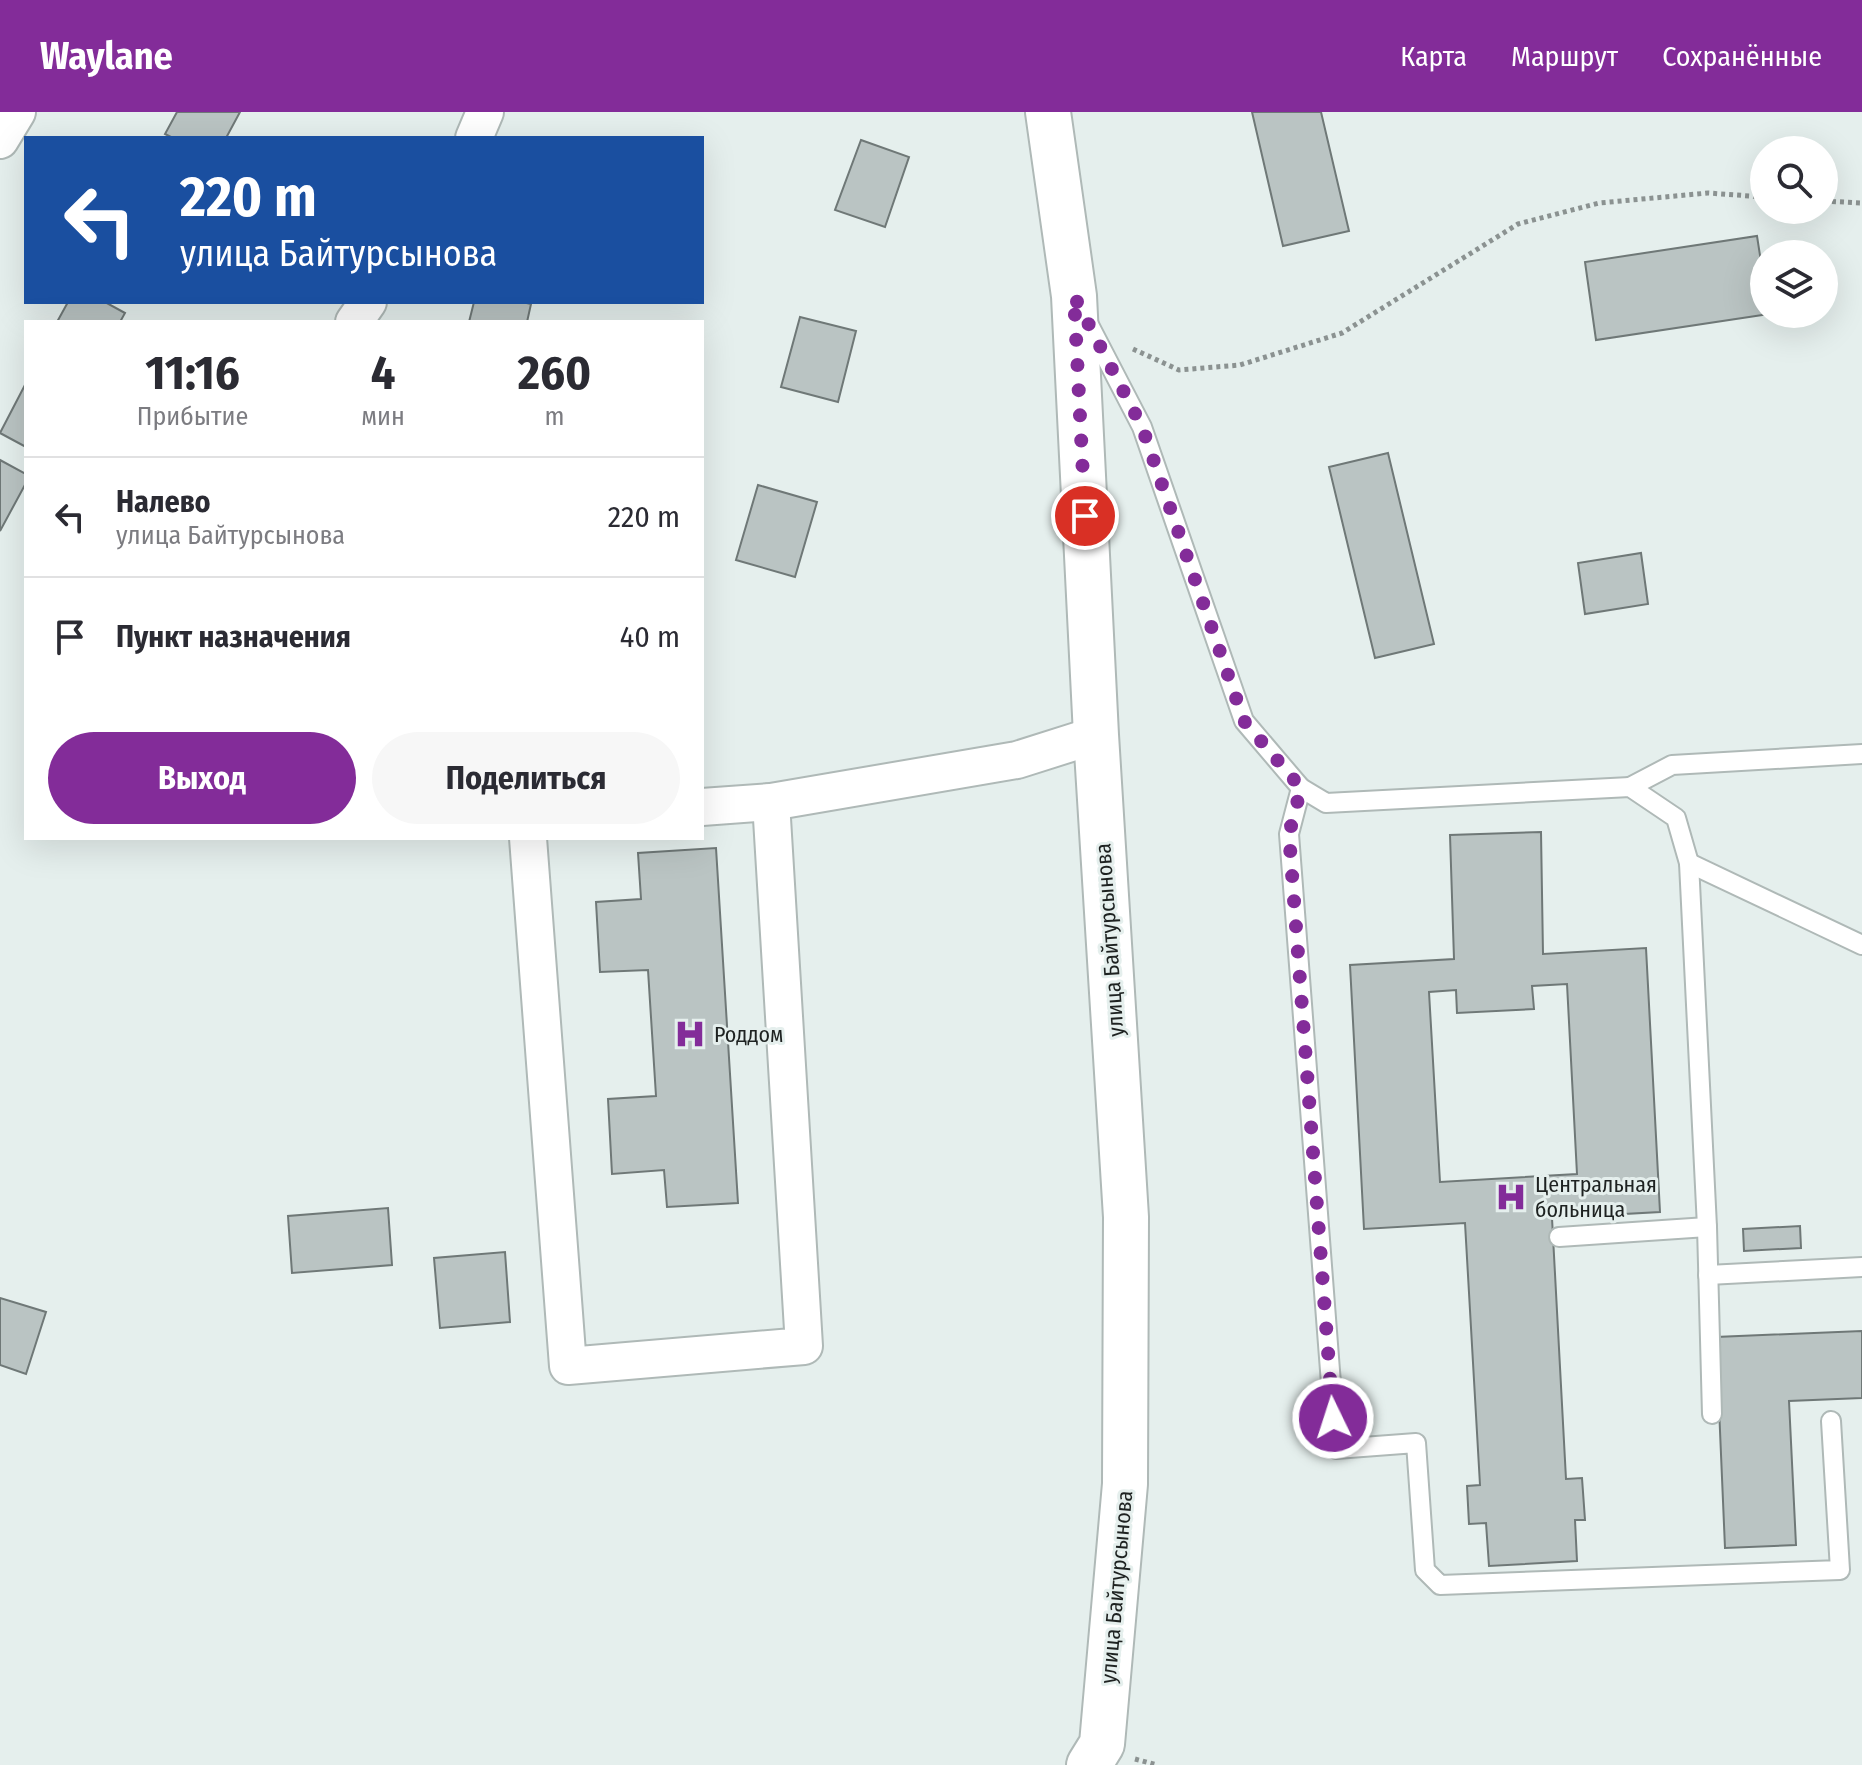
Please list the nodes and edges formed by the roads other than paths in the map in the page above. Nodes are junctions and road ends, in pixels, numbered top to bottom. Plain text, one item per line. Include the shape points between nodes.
1 (17, 112) edge
2 (485, 112) edge
3 (1048, 112) edge
4 (475, 136) edge
5 (0, 140) edge
6 (1074, 296) junction
7 (1096, 735) junction
8 (1862, 754) edge
9 (1630, 787) junction
10 (1301, 788) junction
11 (771, 802) junction
12 (704, 807) edge
13 (528, 840) edge
14 (1689, 863) junction
15 (1862, 945) edge
16 (1707, 1227) junction
17 (1559, 1237) dead end
18 (1862, 1267) edge
19 (1708, 1275) junction
20 (1712, 1414) dead end
21 (1831, 1421) dead end
22 (1089, 1765) edge

1 - 5 street
2 - 4 street
3 - 6 street, улица Байтурсынова
6 - 7 street, улица Байтурсынова
6 - 10 lane via 1142,427 1244,721
7 - 11 street via 1017,760
7 - 22 street, улица Байтурсынова via 1126,1217 1125,1484 1102,1744
8 - 9 lane via 1672,765
9 - 10 lane via 1326,803
9 - 14 lane via 1676,818
10 - 21 lane via 1289,834 1336,1449 1416,1443 1425,1570 1440,1585 1840,1570
11 - 12 street
11 - 13 street via 804,1346 568,1366
14 - 15 lane
14 - 16 lane
16 - 17 lane
16 - 19 lane
18 - 19 lane
19 - 20 lane

